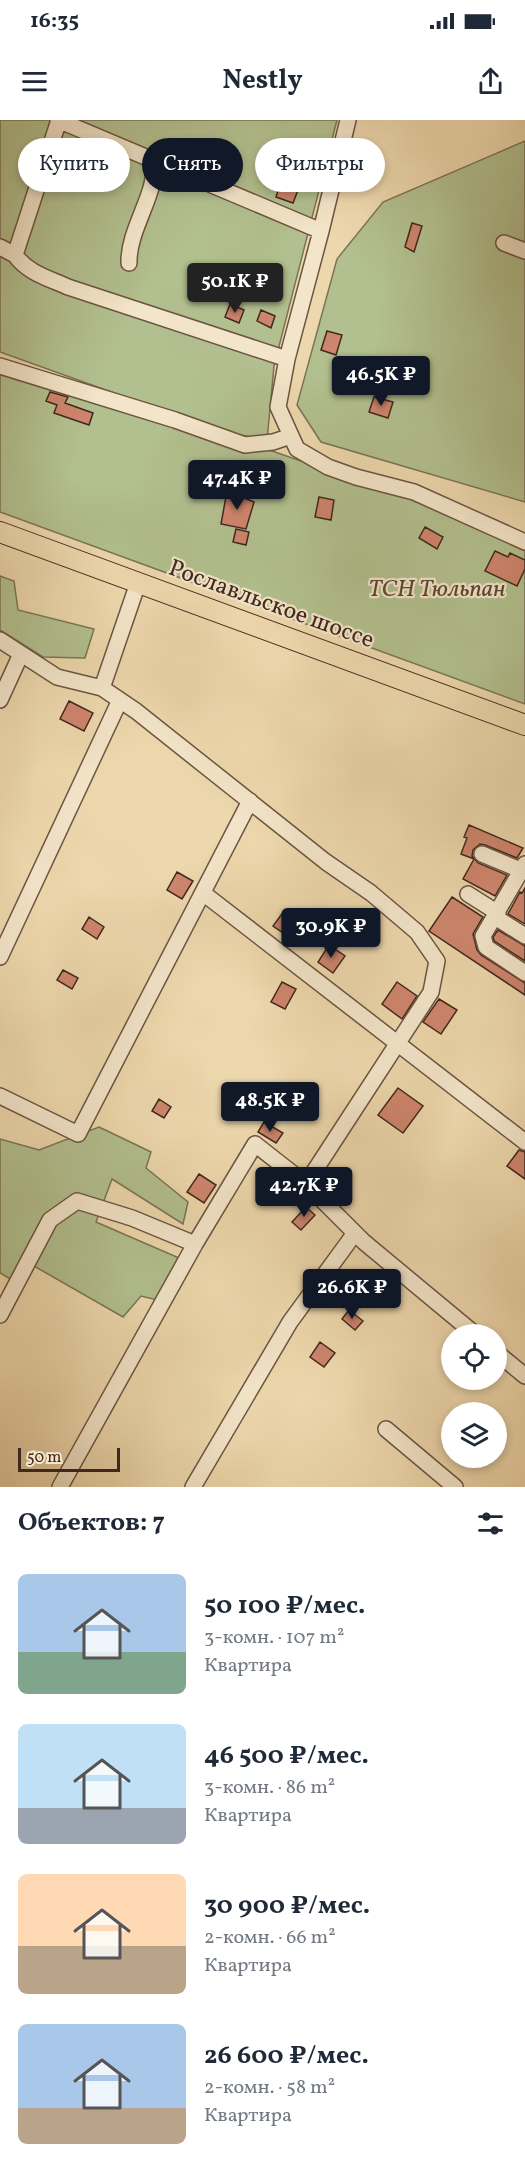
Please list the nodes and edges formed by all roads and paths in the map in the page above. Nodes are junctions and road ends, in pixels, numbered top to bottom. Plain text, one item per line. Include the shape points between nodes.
1 (59, 120) edge
2 (348, 120) edge
3 (142, 156) edge
4 (148, 192) edge
5 (228, 192) edge
6 (321, 231) junction
7 (504, 243) dead end
8 (0, 247) edge
9 (525, 250) edge
10 (15, 255) junction
11 (129, 263) dead end
12 (287, 359) junction
13 (0, 366) edge
14 (291, 436) junction
15 (0, 532) edge
16 (525, 542) edge
17 (138, 583) junction
18 (0, 640) edge
19 (21, 654) junction
20 (102, 688) junction
21 (0, 700) edge
22 (120, 700) junction
23 (525, 725) edge
24 (250, 801) junction
25 (482, 854) dead end
26 (522, 876) edge
27 (203, 893) junction
28 (468, 894) dead end
29 (497, 915) junction
30 (525, 936) edge
31 (0, 957) edge
32 (525, 973) edge
33 (399, 1044) junction
34 (0, 1096) edge
35 (525, 1142) edge
36 (306, 1184) junction
37 (355, 1233) junction
38 (195, 1244) junction
39 (0, 1315) edge
40 (463, 1324) edge
41 (507, 1361) edge
42 (525, 1376) edge
43 (386, 1429) dead end
44 (60, 1487) edge
45 (193, 1487) edge
46 (455, 1487) edge

1 - 3 street
1 - 10 street
2 - 6 street
4 - 11 street
5 - 6 street
6 - 12 street
7 - 9 street
8 - 10 street
10 - 12 street via 22,265 69,287
12 - 14 street via 278,407
13 - 14 street via 245,445
14 - 16 street via 297,450 328,467 414,492
15 - 17 main road, Рославльское шоссе
17 - 20 street
17 - 23 main road, Рославльское шоссе
18 - 19 street
19 - 20 street via 57,678
19 - 21 street
20 - 22 street
22 - 24 street
22 - 31 street
24 - 27 street
24 - 33 street via 408,924 437,960 431,992
25 - 26 street
26 - 29 street
27 - 33 street
27 - 34 street via 78,1134
28 - 29 street
29 - 30 street
29 - 32 street via 483,936 486,947
33 - 35 street
33 - 36 street
36 - 37 street
36 - 38 street via 255,1144
37 - 40 street
37 - 45 street via 290,1322
38 - 39 street via 132,1218 77,1202 50,1220
38 - 44 street
41 - 42 street
43 - 46 street

